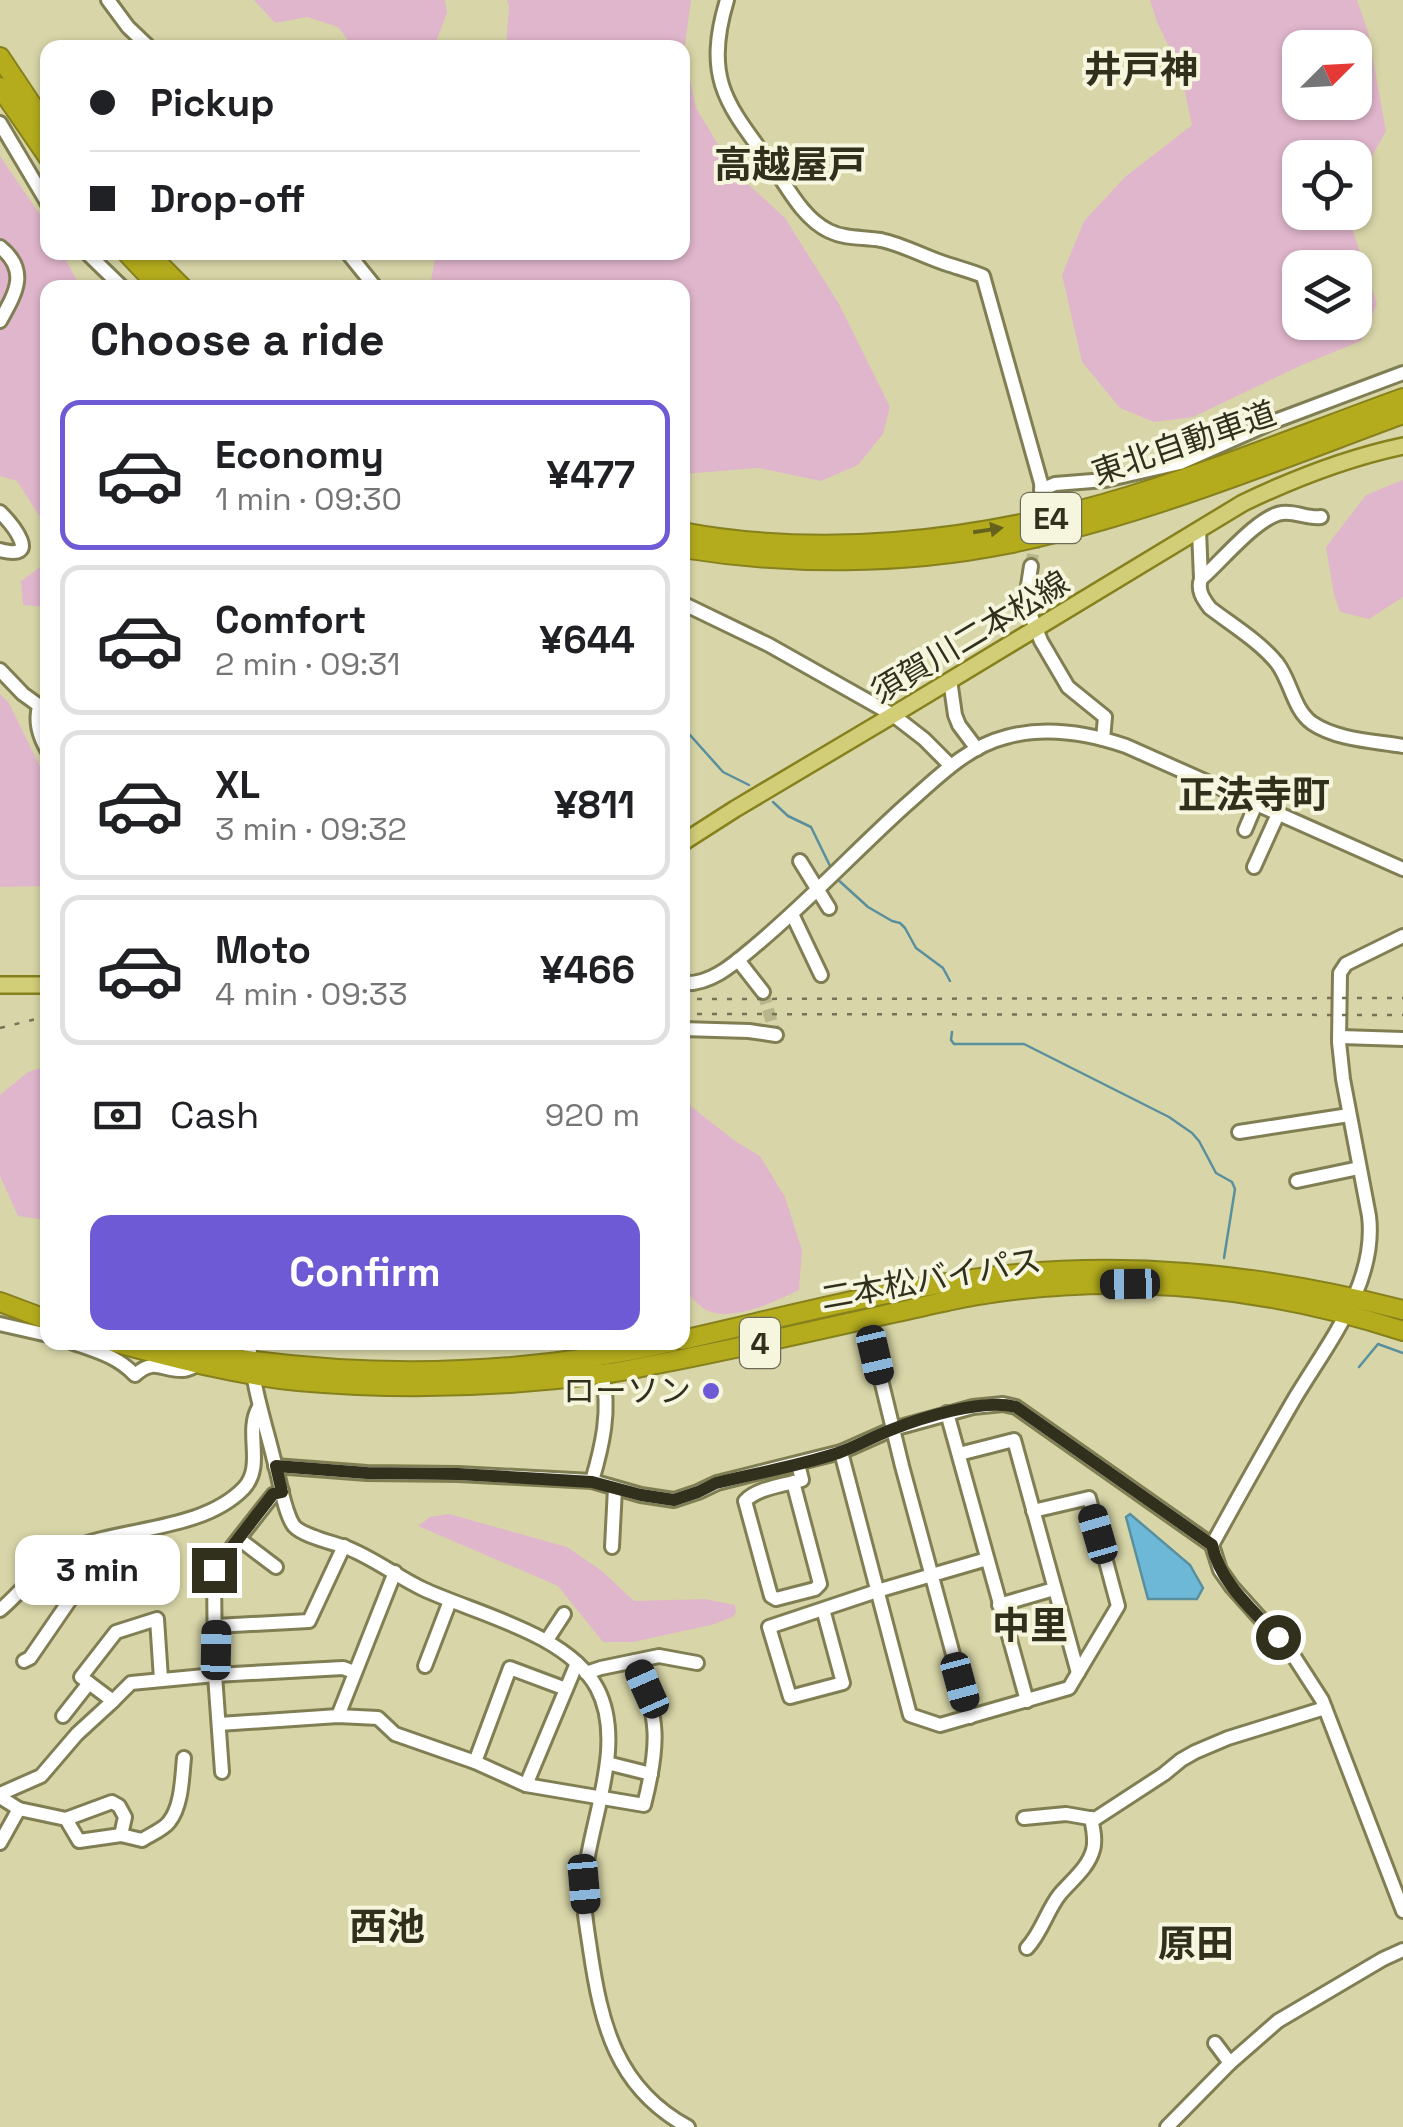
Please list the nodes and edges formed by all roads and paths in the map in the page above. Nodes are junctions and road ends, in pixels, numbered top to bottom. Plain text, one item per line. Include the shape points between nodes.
1 (108, 0) edge
2 (727, 0) edge
3 (142, 40) edge
4 (0, 57) edge
5 (0, 86) edge
6 (40, 117) edge
7 (0, 123) edge
8 (40, 146) edge
9 (40, 190) edge
10 (0, 246) edge
11 (94, 260) edge
12 (134, 260) edge
13 (155, 260) edge
14 (354, 260) edge
15 (115, 280) edge
16 (152, 280) edge
17 (175, 280) edge
18 (370, 280) edge
19 (0, 321) edge
20 (1403, 373) edge
21 (1403, 398) edge
22 (1403, 414) edge
23 (1403, 446) edge
24 (0, 512) edge
25 (1321, 517) dead end
26 (1199, 530) junction
27 (690, 533) edge
28 (690, 549) edge
29 (0, 550) edge
30 (1031, 566) tunnel mouth
31 (1201, 579) junction
32 (690, 607) edge
33 (1036, 629) junction
34 (0, 670) edge
35 (950, 680) junction
36 (40, 707) edge
37 (894, 716) junction
38 (1103, 739) junction
39 (1403, 746) edge
40 (977, 749) junction
41 (950, 766) junction
42 (1256, 804) junction
43 (1278, 814) junction
44 (1244, 830) dead end
45 (690, 834) edge
46 (800, 861) dead end
47 (1254, 867) dead end
48 (1403, 870) edge
49 (818, 889) junction
50 (829, 908) dead end
51 (792, 914) junction
52 (1403, 936) edge
53 (738, 960) junction
54 (821, 974) dead end
55 (690, 984) edge
56 (0, 985) edge
57 (40, 985) edge
58 (763, 992) tunnel mouth
59 (690, 1029) edge
60 (776, 1035) dead end
61 (1340, 1037) junction
62 (1403, 1039) edge
63 (1349, 1115) junction
64 (1239, 1132) dead end
65 (1359, 1168) junction
66 (1297, 1181) dead end
67 (0, 1290) edge
68 (0, 1302) edge
69 (40, 1305) edge
70 (1350, 1306) junction
71 (1403, 1310) edge
72 (40, 1317) edge
73 (866, 1318) junction
74 (0, 1324) edge
75 (1403, 1331) edge
76 (40, 1333) edge
77 (690, 1338) edge
78 (95, 1350) edge
79 (147, 1350) edge
80 (204, 1350) edge
81 (630, 1350) edge
82 (251, 1359) edge
83 (203, 1363) junction
84 (602, 1374) junction
85 (259, 1407) junction
86 (947, 1414) junction
87 (893, 1429) junction
88 (840, 1452) junction
89 (959, 1454) junction
90 (793, 1465) junction
91 (276, 1466) junction
92 (592, 1482) junction
93 (793, 1482) junction
94 (615, 1488) junction
95 (282, 1492) junction
96 (1033, 1512) junction
97 (239, 1539) junction
98 (1212, 1545) junction
99 (344, 1546) junction
100 (612, 1547) dead end
101 (67, 1551) junction
102 (987, 1558) junction
103 (276, 1567) dead end
104 (395, 1572) junction
105 (931, 1575) junction
106 (1054, 1588) junction
107 (877, 1591) junction
108 (450, 1601) junction
109 (999, 1605) junction
110 (823, 1609) junction
111 (0, 1610) edge
112 (564, 1614) dead end
113 (216, 1626) junction
114 (547, 1640) junction
115 (24, 1661) dead end
116 (634, 1661) junction
117 (696, 1662) dead end
118 (426, 1666) dead end
119 (581, 1668) junction
120 (354, 1672) junction
121 (1078, 1673) junction
122 (216, 1675) junction
123 (161, 1679) junction
124 (89, 1684) junction
125 (566, 1689) junction
126 (1027, 1701) junction
127 (113, 1702) junction
128 (1325, 1708) junction
129 (63, 1716) dead end
130 (338, 1716) junction
131 (970, 1717) junction
132 (219, 1724) junction
133 (184, 1758) dead end
134 (474, 1762) junction
135 (606, 1763) junction
136 (222, 1772) dead end
137 (652, 1774) junction
138 (526, 1785) junction
139 (0, 1796) edge
140 (600, 1797) junction
141 (19, 1810) junction
142 (66, 1818) junction
143 (1024, 1818) dead end
144 (1091, 1818) junction
145 (122, 1835) junction
146 (0, 1842) edge
147 (1403, 1911) edge
148 (1027, 1948) dead end
149 (1403, 1950) edge
150 (1215, 2043) dead end
151 (1230, 2063) junction
152 (688, 2127) edge
153 (1167, 2127) edge

1 - 3 street
2 - 20 street via 716,45 724,92 810,216 843,237 892,244 983,276 1042,495 1055,484 1180,464
4 - 6 highway
5 - 8 highway
7 - 9 street
10 - 19 street via 15,264 18,284
11 - 15 street
12 - 16 highway
13 - 17 highway
14 - 18 street
27 -> 21 highway, 東北自動車道 / E4 via 814,544 999,528 1106,504
22 - 28 highway, 東北自動車道 / E4 via 1172,498 1003,545 864,559
23 - 26 main road, 須賀川二本松線 via 1291,480
24 - 29 street via 22,540 14,554
25 - 31 street via 1271,515
26 - 31 street
26 - 33 main road, 須賀川二本松線
30 - 33 street via 1028,608
31 - 39 street via 1203,599 1277,663 1309,720 1338,734
32 - 37 street
33 - 35 main road, 須賀川二本松線
33 - 38 street via 1068,687 1106,717
34 - 36 street
35 - 37 main road, 須賀川二本松線
35 - 40 street via 955,715
37 - 41 street
37 - 45 main road, 須賀川二本松線
38 - 40 street via 1042,732
38 - 42 street
40 - 41 street
41 - 49 street
42 - 43 street
42 - 44 street
43 - 47 street
43 - 48 street
46 - 49 street
49 - 50 street
49 - 51 street
51 - 53 street
51 - 54 street
52 - 61 street via 1342,968
53 - 55 street
53 - 58 street
56 - 57 main road
59 - 60 street
61 - 62 street
61 - 63 street
63 - 64 street
63 - 65 street
65 - 66 street
65 - 70 street via 1370,1235
67 - 69 highway
68 - 72 highway
70 - 71 highway, 二本松バイパス / 4
70 - 73 highway, 二本松バイパス / 4 via 1130,1284 984,1294
70 - 75 highway, 二本松バイパス / 4
70 - 77 highway, 二本松バイパス / 4 via 1255,1279 1126,1268 965,1280
70 - 98 street
73 - 84 highway, 二本松バイパス / 4
73 - 87 street
74 - 76 street
78 - 83 street via 135,1375 156,1364 183,1370
79 - 83 highway, 二本松バイパス / 4
80 - 82 highway, 二本松バイパス / 4
81 - 82 highway, 二本松バイパス / 4 via 497,1370 382,1370
82 - 83 highway, 二本松バイパス / 4
82 - 84 highway, 二本松バイパス / 4 via 298,1380 428,1386
82 - 85 street
84 - 92 street via 606,1407
85 - 91 street
85 - 101 street via 246,1487 199,1515
86 - 87 street
86 - 89 street
86 - 98 street via 991,1404 1016,1407
87 - 88 street
87 - 105 street
88 - 90 street
88 - 107 street
89 - 96 street via 1014,1440
89 - 102 street
90 - 93 street via 802,1480
90 - 94 street via 674,1500
91 - 92 street
91 - 95 street
92 - 94 street
93 - 93 street via 745,1501 776,1599 820,1584
94 - 100 street
95 - 97 street via 273,1494
95 - 99 street via 297,1528
96 - 106 street
96 - 121 street via 1088,1498 1104,1552 1118,1606
97 - 103 street
97 - 113 street via 214,1570
98 - 128 street via 1220,1570 1293,1655
99 - 104 street
99 - 113 street via 310,1621
101 - 111 street
101 - 115 street via 74,1594
102 - 105 street
102 - 109 street
104 - 108 street
104 - 120 street
105 - 107 street
105 - 131 street
106 - 109 street
106 - 121 street
107 - 110 street
107 - 131 street via 910,1715 940,1725
108 - 114 street
108 - 118 street
109 - 126 street
110 - 110 street via 769,1627 790,1697 843,1683
112 - 114 street
113 - 122 street
114 - 119 street
116 - 117 street via 659,1656
116 - 119 street
116 - 137 street via 653,1711
119 - 125 street
119 - 135 street via 607,1716
120 - 122 street
120 - 130 street
121 - 126 street via 1069,1688
122 - 123 street
122 - 132 street
123 - 124 street via 157,1619 116,1632 81,1678
123 - 127 street via 131,1683
124 - 127 street
124 - 129 street
125 - 134 street via 510,1668
125 - 138 street
126 - 131 street
127 - 139 street via 41,1776
128 - 144 street via 1195,1752
128 - 147 street
130 - 132 street
130 - 134 street via 378,1718 396,1734
132 - 136 street
133 - 145 street via 168,1824 142,1840
134 - 138 street
135 - 137 street
135 - 140 street
137 - 140 street via 644,1805
138 - 140 street
139 - 141 street
140 - 152 street via 584,1884 606,2032 640,2090
141 - 142 street
141 - 146 street
142 - 145 street via 79,1840
142 - 145 street via 112,1802 125,1817
143 - 144 street
144 - 148 street via 1092,1852
149 - 151 street via 1278,2021
150 - 151 street
151 - 153 street

